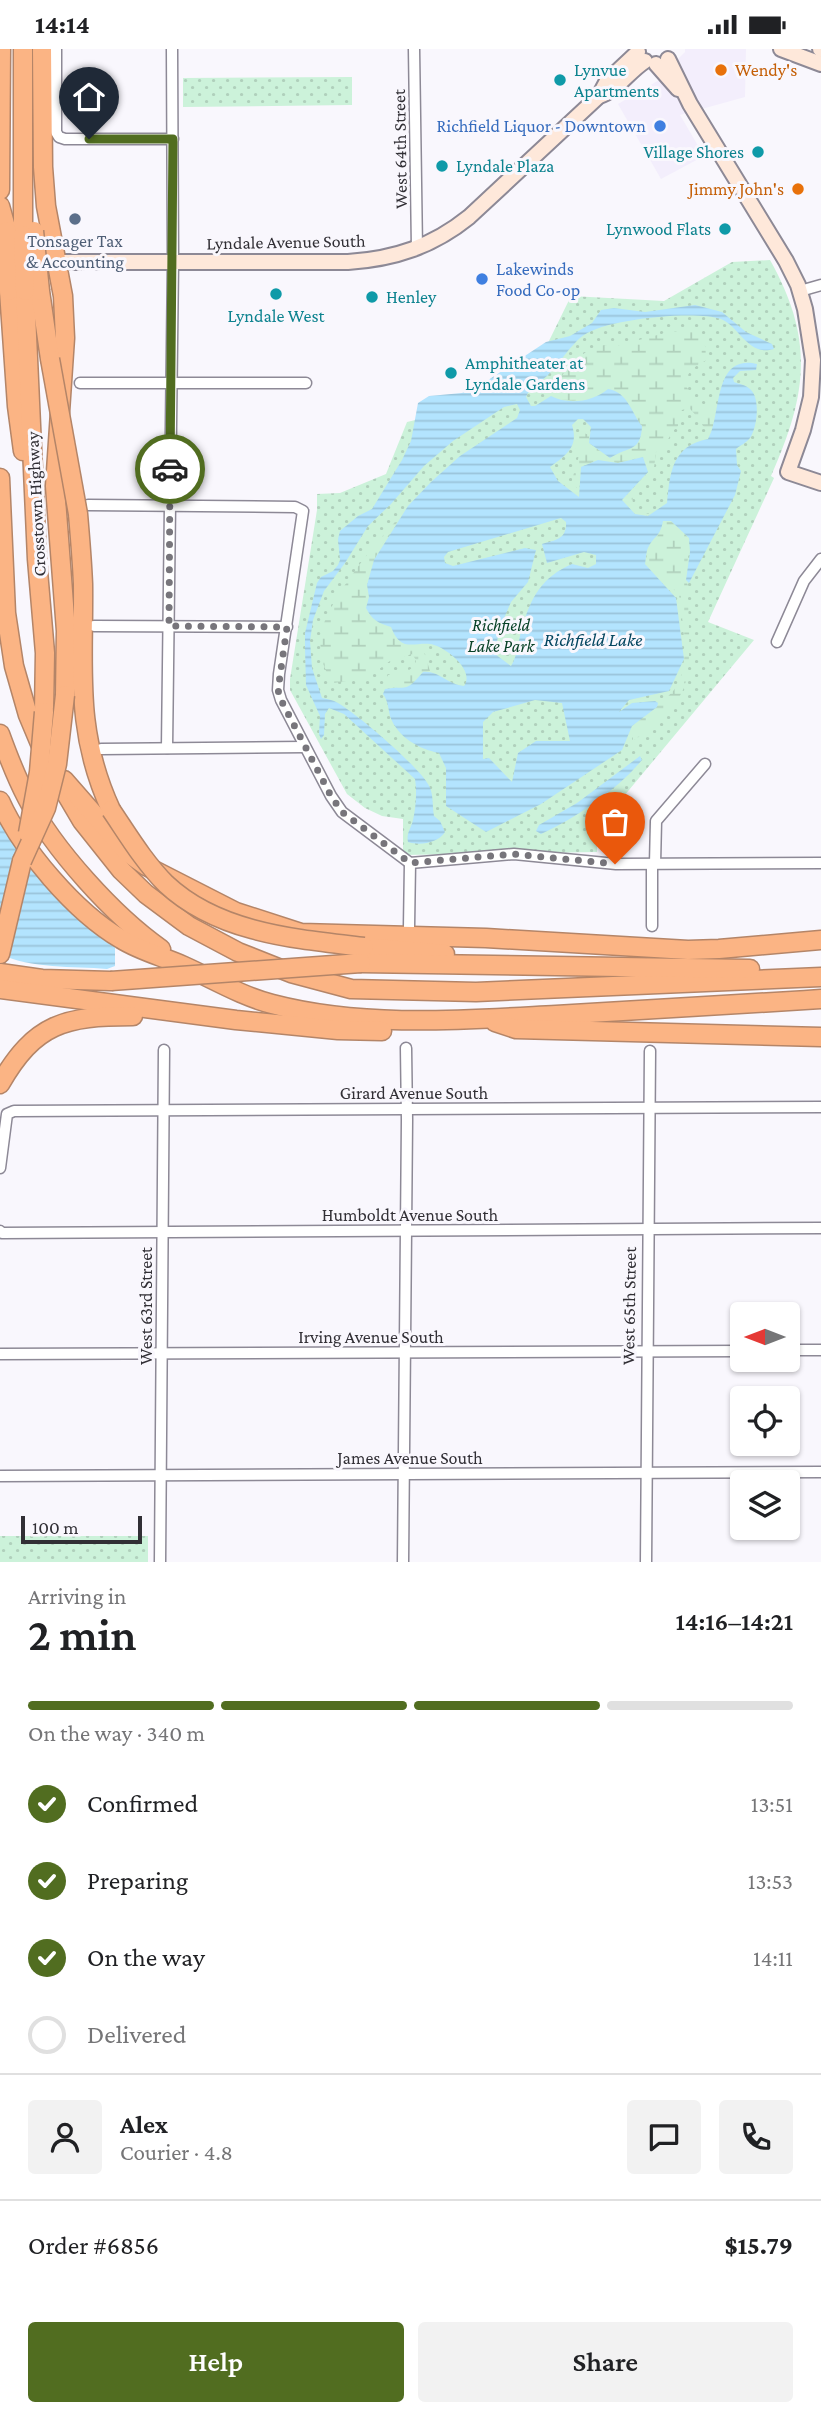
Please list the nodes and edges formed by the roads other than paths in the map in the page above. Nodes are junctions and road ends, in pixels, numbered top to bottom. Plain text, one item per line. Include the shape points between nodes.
1 (1, 49) edge
2 (23, 49) edge
3 (42, 49) edge
4 (56, 49) edge
5 (172, 49) edge
6 (414, 49) edge
7 (781, 49) edge
8 (653, 56) edge
9 (821, 64) edge
10 (173, 139) junction
11 (0, 190) edge
12 (0, 206) edge
13 (21, 231) junction
14 (417, 249) junction
15 (0, 262) edge
16 (55, 262) junction
17 (173, 262) junction
18 (821, 285) edge
19 (25, 291) junction
20 (800, 291) junction
21 (80, 383) dead end
22 (171, 383) junction
23 (306, 383) dead end
24 (0, 478) edge
25 (821, 483) edge
26 (170, 506) junction
27 (83, 510) junction
28 (821, 559) edge
29 (94, 626) dead end
30 (169, 626) junction
31 (287, 627) junction
32 (777, 642) dead end
33 (0, 734) edge
34 (304, 747) junction
35 (167, 748) junction
36 (100, 749) dead end
37 (705, 764) dead end
38 (49, 765) junction
39 (0, 801) edge
40 (22, 861) junction
41 (410, 863) junction
42 (821, 863) edge
43 (653, 864) junction
44 (652, 926) dead end
45 (409, 927) dead end
46 (821, 940) edge
47 (0, 954) edge
48 (363, 955) junction
49 (185, 967) junction
50 (0, 973) edge
51 (821, 976) edge
52 (0, 989) edge
53 (821, 999) edge
54 (485, 1019) junction
55 (236, 1020) junction
56 (414, 1021) junction
57 (821, 1037) edge
58 (406, 1048) dead end
59 (164, 1050) dead end
60 (650, 1051) dead end
61 (0, 1084) edge
62 (821, 1107) edge
63 (650, 1108) junction
64 (406, 1109) junction
65 (164, 1110) junction
66 (0, 1168) edge
67 (649, 1228) junction
68 (821, 1228) edge
69 (0, 1231) edge
70 (406, 1231) junction
71 (163, 1232) junction
72 (730, 1350) edge
73 (800, 1350) edge
74 (821, 1350) edge
75 (648, 1351) junction
76 (162, 1353) junction
77 (405, 1353) junction
78 (0, 1354) edge
79 (821, 1472) edge
80 (404, 1473) junction
81 (647, 1473) junction
82 (161, 1475) junction
83 (0, 1476) edge
84 (160, 1562) edge
85 (403, 1562) edge
86 (646, 1562) edge

1 - 11 highway
2 - 13 highway, Crosstown Highway
3 - 16 highway via 43,167
4 - 10 street via 59,137
5 - 10 street
6 - 14 street, West 64th Street
7 - 9 main road
8 - 14 main road, Lyndale Avenue South via 607,81 599,96 469,217
8 - 20 main road via 690,104
10 - 17 street
12 - 13 highway
13 - 19 highway, Crosstown Highway, bridge
14 - 17 main road, Lyndale Avenue South via 348,263
15 - 16 main road, Lyndale Avenue South
16 - 17 main road, Lyndale Avenue South
16 - 40 highway, bridge via 65,338 55,486 66,631 65,695 57,764 46,808
17 - 22 street
18 - 20 street
19 - 27 highway, bridge via 50,359
19 - 40 highway, Crosstown Highway, bridge via 45,653 39,772
20 - 25 main road via 811,334 812,377 808,412 788,472
21 - 22 street
22 - 23 street
22 - 26 street
24 - 38 highway via 6,613 14,666
26 - 27 street
26 - 30 street
26 - 31 street via 295,507 303,511
27 - 48 highway, bridge via 84,721 93,765 111,810 167,885 200,908 242,926
28 - 32 street via 804,581
29 - 30 street
30 - 31 street
30 - 35 street
31 - 34 street via 278,690
33 - 49 highway via 28,800 68,859 121,917
34 - 35 street
34 - 41 street via 342,812
35 - 36 street
37 - 43 street via 656,821
38 - 46 highway via 128,853 158,873 236,912 301,933 542,941 766,936 799,942
38 - 51 highway via 82,821 146,894 188,926 291,973 351,989 476,992
39 - 49 highway via 40,864 79,906 121,939
40 - 47 highway, Crosstown Highway
41 - 43 street via 514,854
41 - 45 street
42 - 43 street
43 - 44 street
48 - 50 highway, bridge via 111,981
48 - 51 highway via 570,966 784,970
49 - 56 highway via 271,1004
52 - 55 highway
53 - 54 highway
54 - 56 highway
54 - 57 highway via 516,1029
55 - 56 highway via 382,1031
55 - 61 highway via 109,1016 76,1020 38,1034
58 - 64 street
59 - 65 street, West 63rd Street
60 - 63 street, West 65th Street
62 - 63 street, Girard Avenue South
63 - 64 street, Girard Avenue South
63 - 67 street, West 65th Street
64 - 65 street, Girard Avenue South
64 - 70 street
65 - 66 street, Girard Avenue South via 14,1111 7,1114
65 - 71 street, West 63rd Street
67 - 68 street, Humboldt Avenue South
67 - 70 street, Humboldt Avenue South
67 - 75 street, West 65th Street
69 - 71 street, Humboldt Avenue South
70 - 71 street, Humboldt Avenue South
70 - 77 street
71 - 76 street, West 63rd Street
72 - 75 street, Irving Avenue South
73 - 74 street
75 - 77 street, Irving Avenue South
75 - 81 street, West 65th Street
76 - 77 street, Irving Avenue South
76 - 78 street, Irving Avenue South
76 - 82 street, West 63rd Street
77 - 80 street
79 - 81 street, James Avenue South
80 - 81 street, James Avenue South
80 - 82 street, James Avenue South
80 - 85 street
81 - 86 street, West 65th Street
82 - 83 street, James Avenue South
82 - 84 street, West 63rd Street

